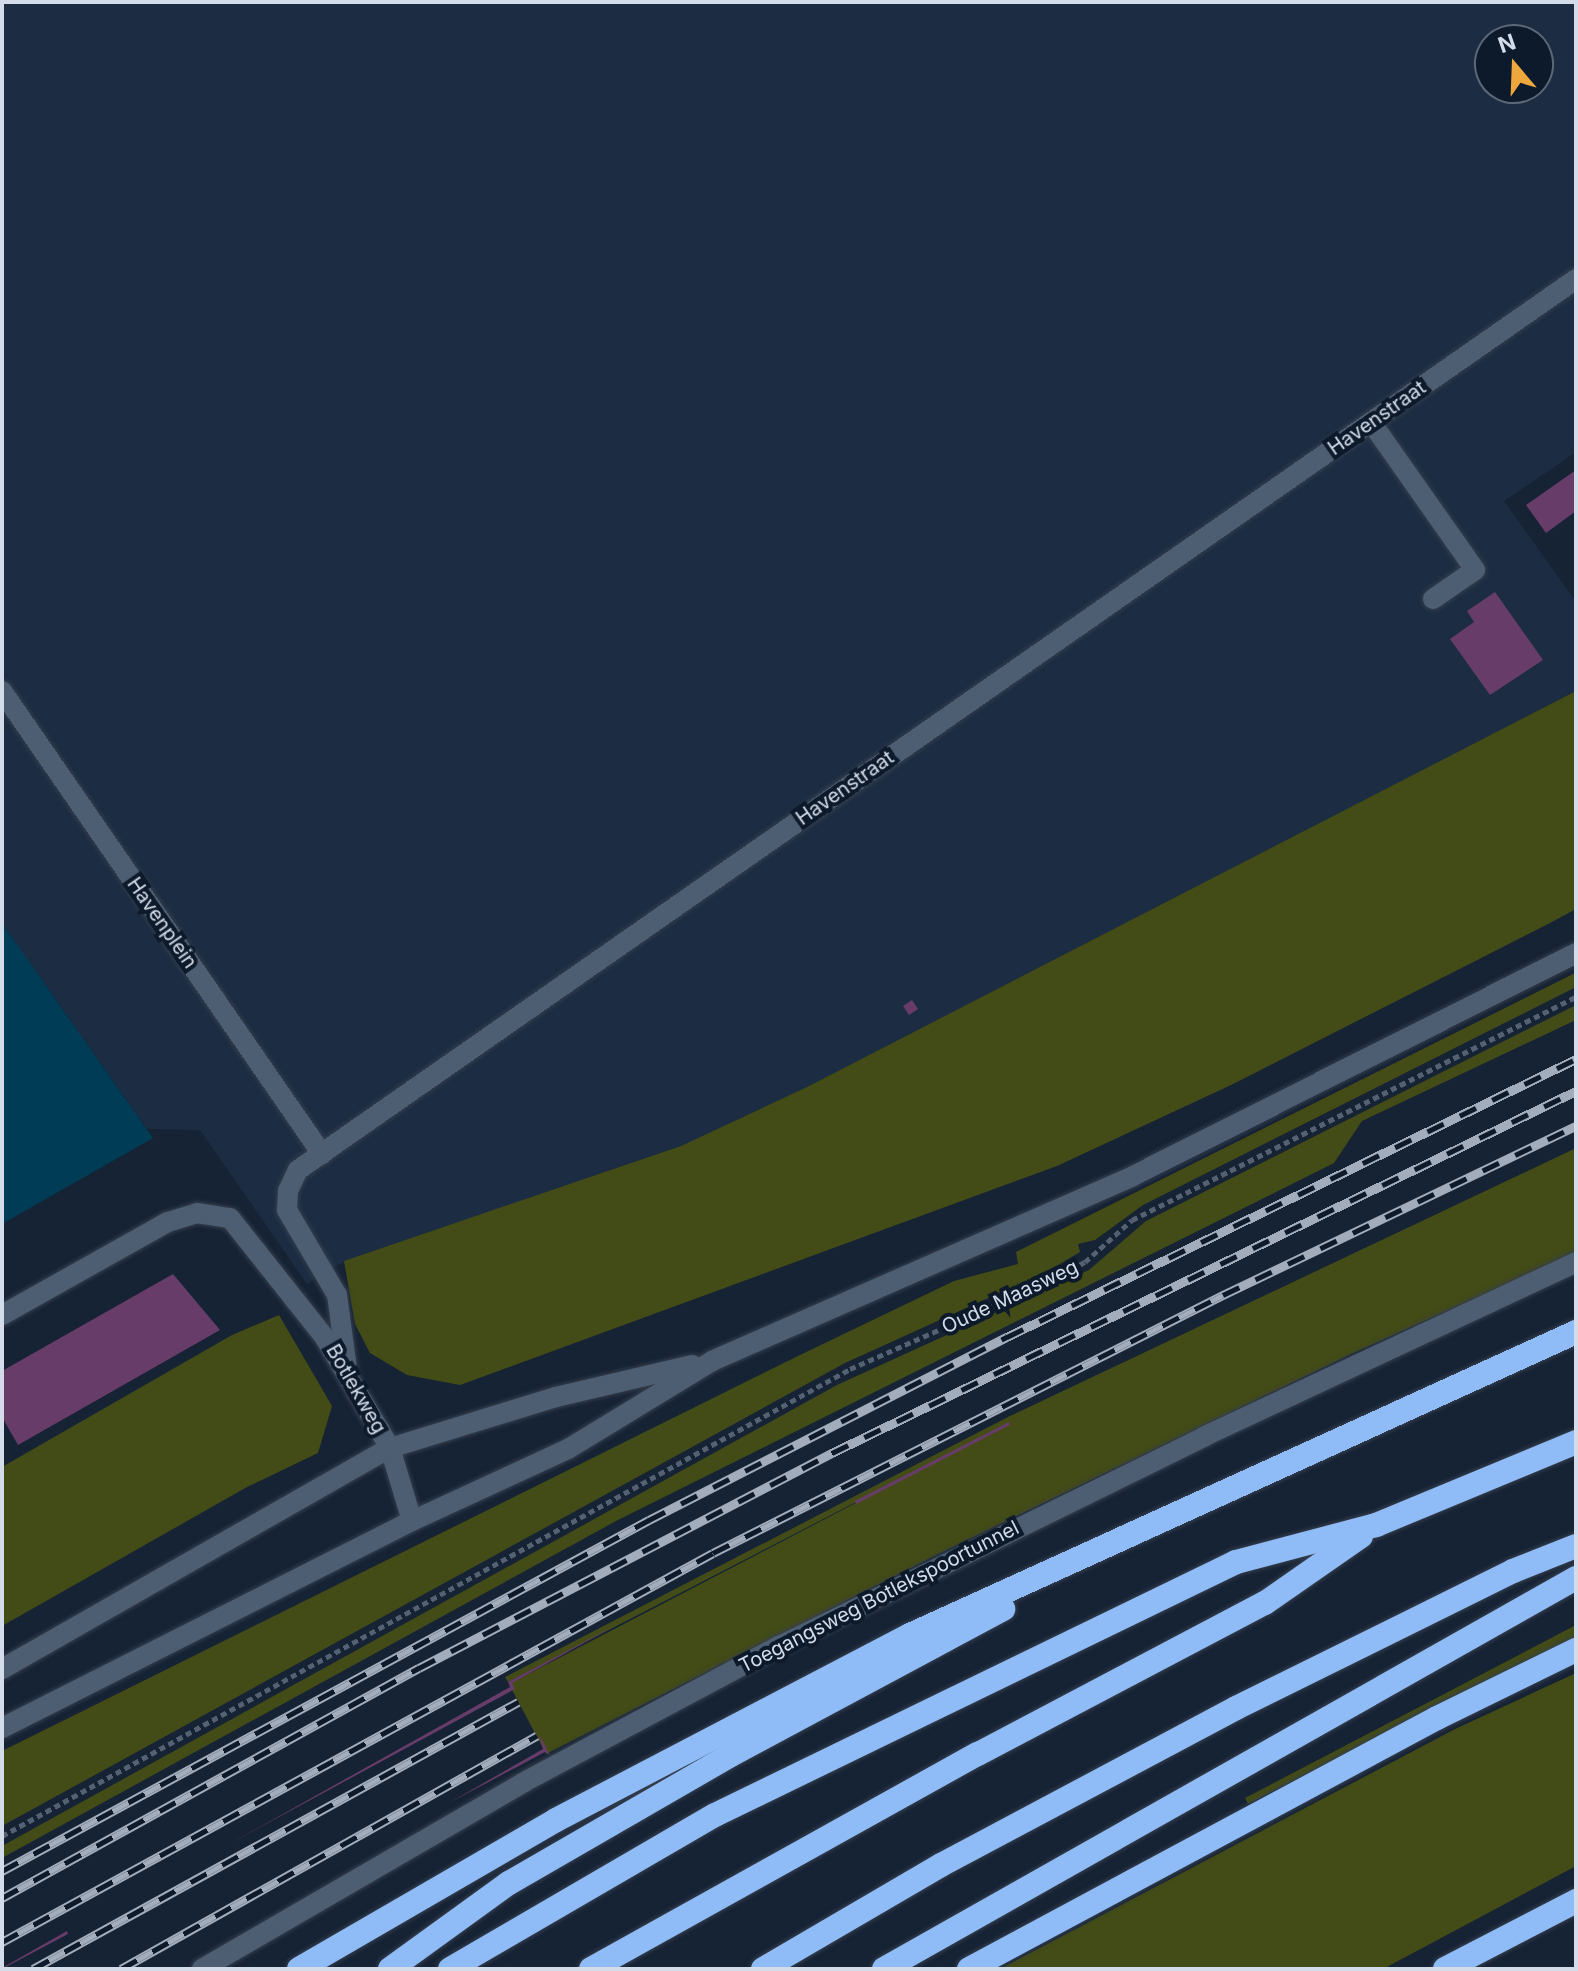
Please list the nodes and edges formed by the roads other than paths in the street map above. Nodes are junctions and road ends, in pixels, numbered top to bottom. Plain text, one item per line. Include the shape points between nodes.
1 (1576, 279) edge
2 (1371, 422) junction
3 (1433, 599) dead end
4 (2, 691) edge
5 (1576, 953) edge
6 (322, 1154) junction
7 (1576, 1262) edge
8 (2, 1315) edge
9 (1576, 1332) edge
10 (712, 1361) junction
11 (348, 1376) junction
12 (1576, 1442) edge
13 (390, 1448) junction
14 (1213, 1496) junction
15 (412, 1521) junction
16 (1376, 1525) junction
17 (1576, 1546) edge
18 (1576, 1578) edge
19 (1576, 1650) edge
20 (2, 1669) edge
21 (2, 1728) edge
22 (1576, 1901) edge
23 (201, 1969) edge
24 (299, 1969) edge
25 (390, 1969) edge
26 (450, 1969) edge
27 (591, 1969) edge
28 (763, 1969) edge
29 (884, 1969) edge
30 (969, 1969) edge
31 (1445, 1969) edge

1 - 2 street, Havenstraat
2 - 3 street via 1475,570
2 - 6 street, Havenstraat
4 - 6 street, Havenplein
5 - 10 street via 1133,1176
6 - 11 street, Havenstraat via 298,1170 288,1191 287,1210 337,1295
7 - 23 street, Toegangsweg Botlekspoortunnel via 1233,1422 779,1646 524,1782
8 - 11 street, Botlekweg via 168,1222 197,1213 216,1214 230,1218 283,1281
9 - 14 highway
10 - 13 street via 556,1397
10 - 15 street via 568,1449
11 - 13 street, Botlekweg
12 - 16 highway
13 - 15 street
13 - 20 street, Botlekweg
14 - 24 highway via 910,1635 556,1820
14 - 25 highway via 731,1755 509,1883
15 - 21 street
16 - 26 highway via 1236,1562 965,1690 715,1815
16 - 27 highway via 1265,1603 978,1754
17 - 28 highway via 1513,1571 1236,1708 941,1865
18 - 29 highway
19 - 30 highway via 1437,1718
22 - 31 highway

